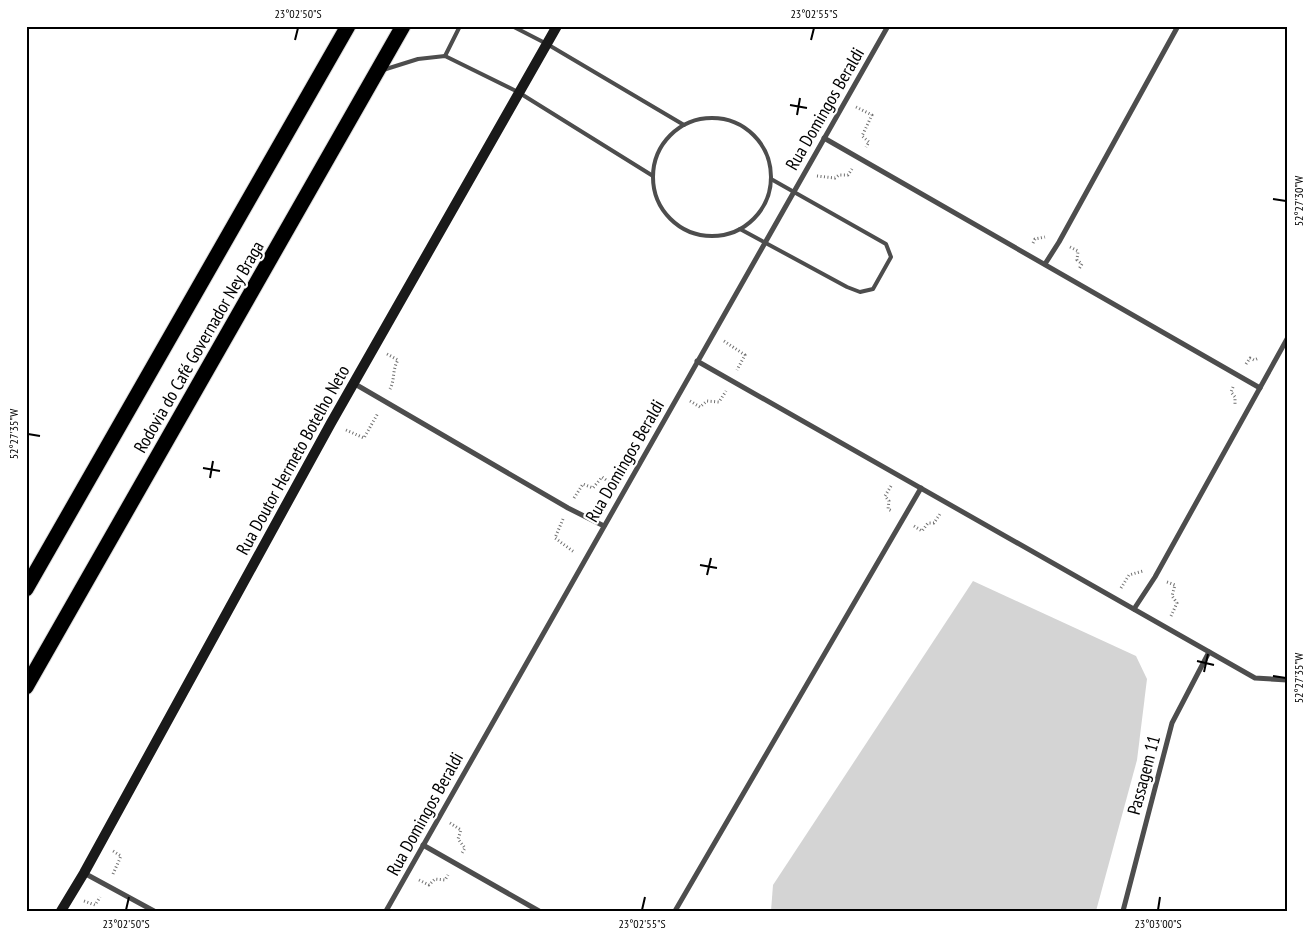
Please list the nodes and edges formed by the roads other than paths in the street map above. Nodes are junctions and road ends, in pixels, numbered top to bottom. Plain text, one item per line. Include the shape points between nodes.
1 (348, 26) edge
2 (403, 26) edge
3 (460, 26) edge
4 (512, 26) edge
5 (557, 26) edge
6 (888, 26) edge
7 (1178, 26) edge
8 (547, 44) junction
9 (445, 56) junction
10 (378, 71) junction
11 (518, 92) junction
12 (684, 125) junction
13 (824, 138) junction
14 (653, 176) junction
15 (772, 179) junction
16 (794, 192) junction
17 (740, 229) junction
18 (765, 243) junction
19 (1044, 264) junction
20 (1287, 339) edge
21 (697, 360) junction
22 (355, 384) junction
23 (1260, 388) junction
24 (920, 488) junction
25 (604, 526) junction
26 (26, 589) edge
27 (1134, 610) junction
28 (1209, 652) junction
29 (1287, 680) edge
30 (26, 687) edge
31 (423, 845) junction
32 (84, 873) junction
33 (61, 911) edge
34 (154, 911) edge
35 (386, 911) edge
36 (539, 911) edge
37 (675, 911) edge
38 (1123, 911) edge

1 - 26 highway, Rodovia do Café Governador Ney Braga
2 - 10 highway, Rodovia do Café Governador Ney Braga
3 - 9 lane
4 - 8 lane
5 - 8 street, Rua Doutor Hermeto Botelho Neto
6 - 13 street, Rua Domingos Beraldi
7 - 19 street
8 - 11 street, Rua Doutor Hermeto Botelho Neto
8 - 12 lane
9 - 10 lane via 418,59
9 - 11 lane
10 - 30 highway, Rodovia do Café Governador Ney Braga
11 - 14 lane
11 - 22 street, Rua Doutor Hermeto Botelho Neto
12 - 14 lane via 662,146
12 - 15 lane via 714,118 729,120 743,127 756,136 764,149
13 - 16 street, Rua Domingos Beraldi
13 - 19 street
14 - 17 lane via 660,206 681,228 710,237
15 - 16 lane
15 - 17 lane via 762,208
16 - 18 street, Rua Domingos Beraldi
16 - 18 lane via 886,244 891,257 873,289 860,292 847,287
17 - 18 lane
18 - 21 street, Rua Domingos Beraldi
19 - 23 street
20 - 23 street
21 - 24 street
21 - 25 street, Rua Domingos Beraldi
22 - 25 street
22 - 32 street, Rua Doutor Hermeto Botelho Neto
23 - 27 street
24 - 27 street
24 - 37 street
25 - 31 street, Rua Domingos Beraldi
27 - 28 street
28 - 29 street via 1255,678
28 - 38 street, Passagem 11 via 1172,723
31 - 35 street, Rua Domingos Beraldi
31 - 36 street
32 - 33 street, Rua Doutor Hermeto Botelho Neto
32 - 34 street

